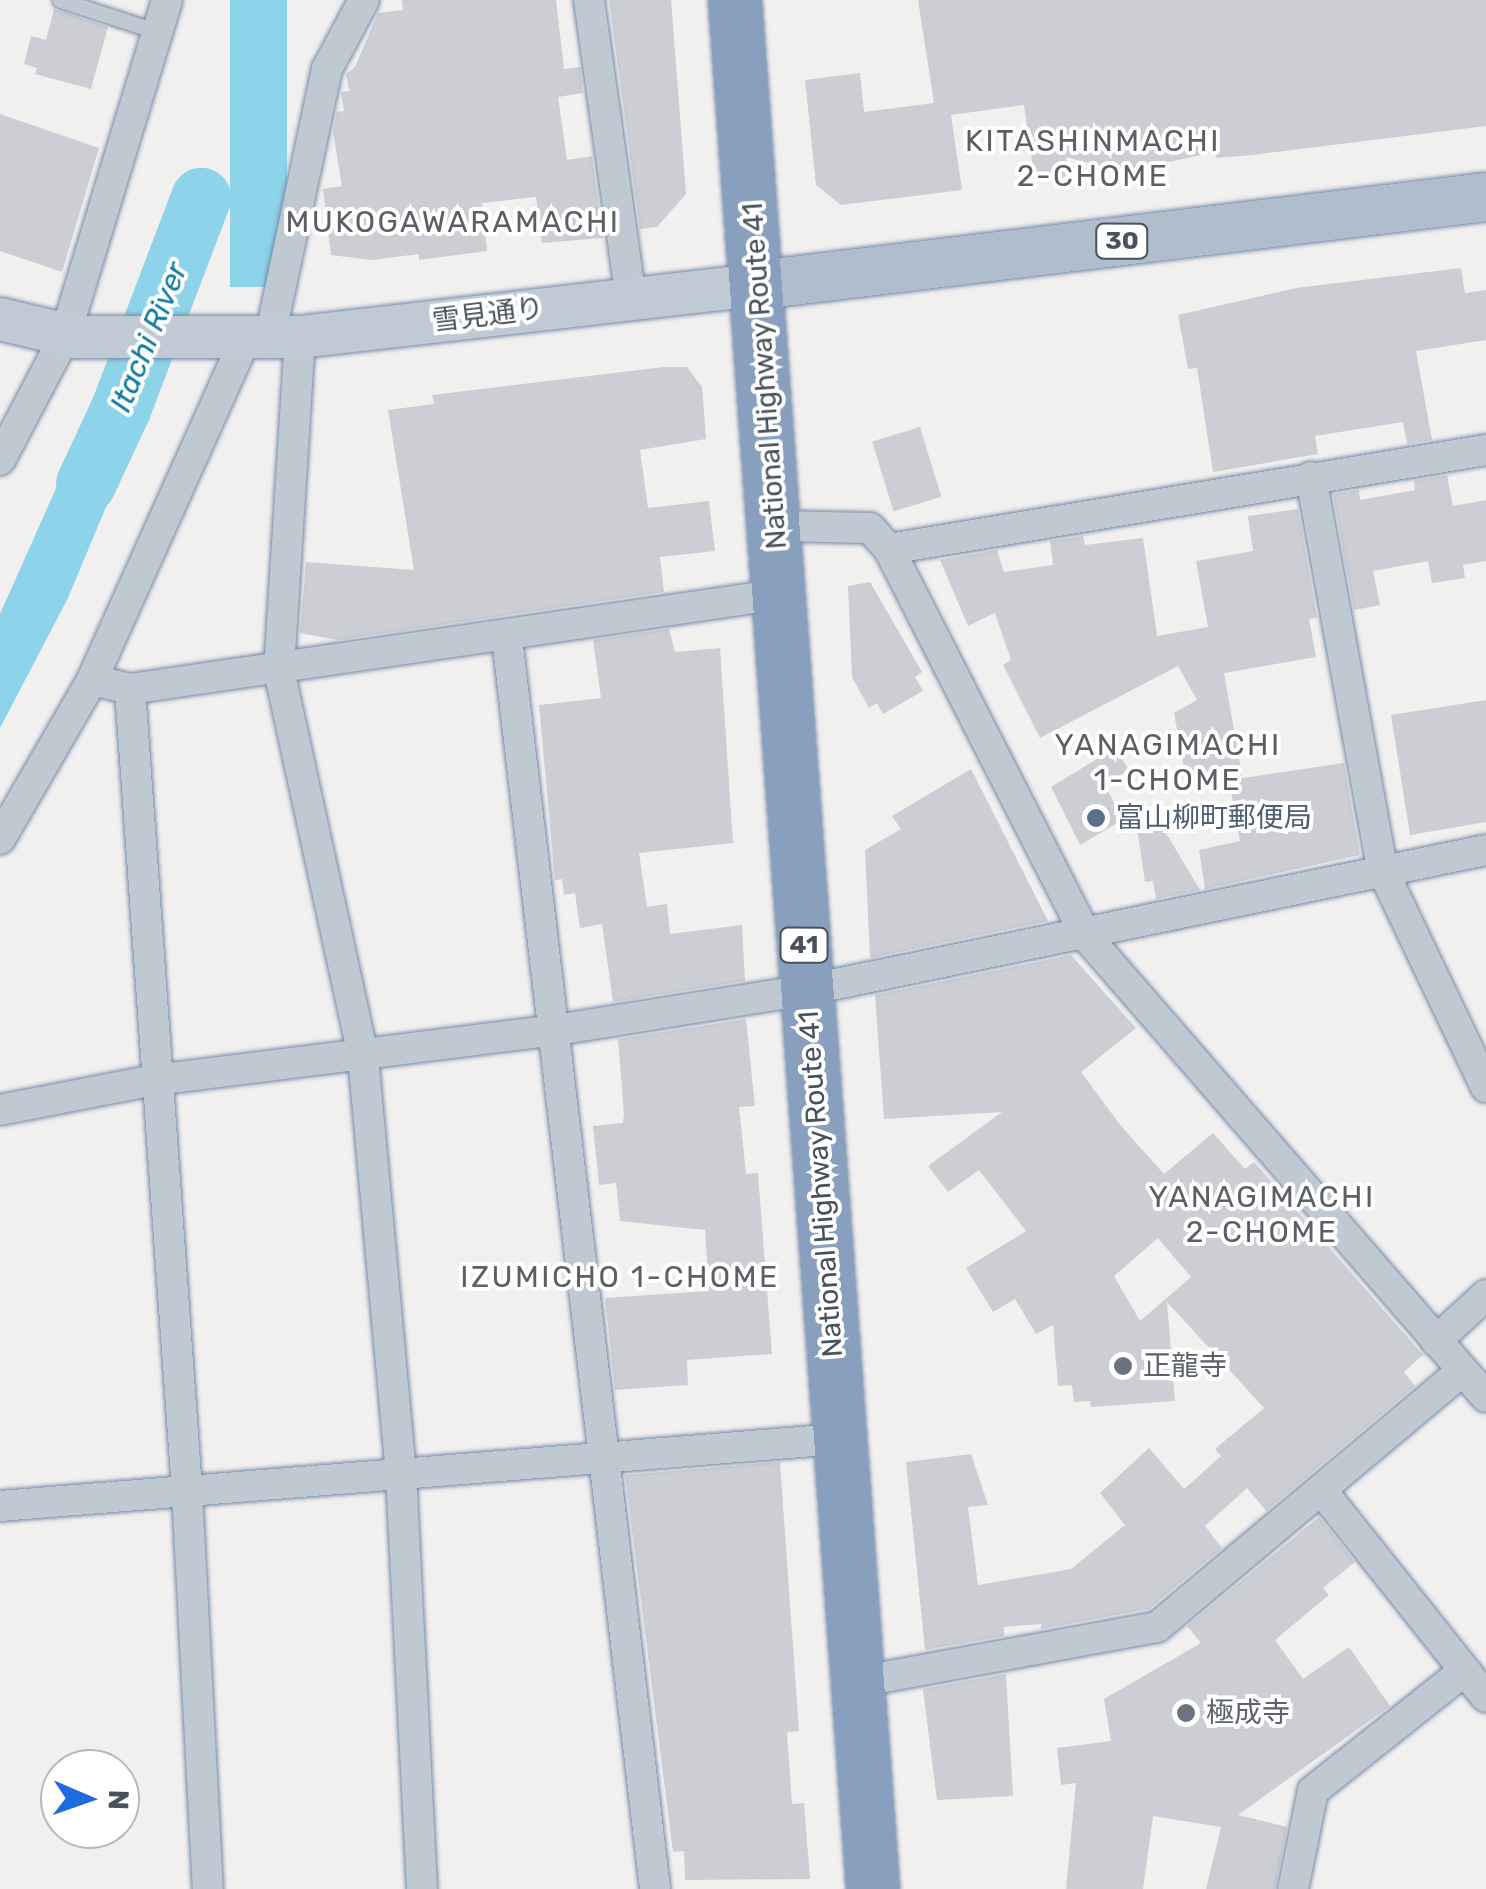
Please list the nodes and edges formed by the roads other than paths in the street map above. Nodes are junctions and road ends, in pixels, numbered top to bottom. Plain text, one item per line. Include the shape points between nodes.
1 (60, 0) edge
2 (167, 0) edge
3 (364, 0) edge
4 (589, 0) edge
5 (736, 0) edge
6 (156, 31) junction
7 (1486, 197) edge
8 (759, 285) junction
9 (631, 298) junction
10 (0, 319) edge
11 (70, 336) junction
12 (258, 337) junction
13 (1486, 450) edge
14 (0, 460) edge
15 (1311, 477) junction
16 (777, 526) junction
17 (888, 548) junction
18 (781, 594) junction
19 (508, 638) junction
20 (279, 670) junction
21 (92, 680) junction
22 (130, 688) junction
23 (0, 840) edge
24 (1486, 850) edge
25 (1382, 869) junction
26 (1086, 936) junction
27 (806, 990) junction
28 (556, 1030) junction
29 (363, 1056) junction
30 (155, 1080) junction
31 (1486, 1086) edge
32 (0, 1110) edge
33 (1486, 1294) edge
34 (1436, 1341) junction
35 (1462, 1371) junction
36 (1486, 1397) edge
37 (839, 1440) junction
38 (601, 1458) junction
39 (401, 1474) junction
40 (188, 1491) junction
41 (1322, 1491) junction
42 (0, 1506) edge
43 (1465, 1670) junction
44 (857, 1682) junction
45 (1486, 1697) edge
46 (208, 1889) edge
47 (422, 1889) edge
48 (656, 1889) edge
49 (873, 1889) edge
50 (1294, 1889) edge

1 - 6 lane
2 - 6 street
3 - 12 street via 327,69
4 - 9 street
5 - 8 highway, National Highway Route 41 / 41
6 - 11 street
7 - 8 main road, 30
8 - 9 street, 雪見通り
8 - 16 highway, National Highway Route 41 / 41
9 - 12 street, 雪見通り
10 - 11 street
11 - 12 street, 雪見通り
11 - 14 street
12 - 20 street
12 - 21 street
13 - 15 street
15 - 17 street
15 - 25 street
16 - 17 street via 870,528
16 - 18 highway, National Highway Route 41 / 41
17 - 26 street
18 - 19 street
18 - 27 highway, National Highway Route 41 / 41
19 - 20 street
19 - 28 street
20 - 22 street
20 - 29 street
21 - 22 street
21 - 23 street
22 - 30 street
24 - 25 street
25 - 26 street
25 - 31 street
26 - 27 street
26 - 34 street
27 - 28 street
27 - 37 highway, National Highway Route 41 / 41
28 - 29 street
28 - 38 street
29 - 30 street
29 - 39 street
30 - 32 street
30 - 40 street
33 - 34 street
34 - 35 street
35 - 36 street
35 - 41 street
37 - 38 street
37 - 44 highway, National Highway Route 41 / 41
38 - 39 street
38 - 48 street
39 - 40 street
39 - 47 street
40 - 42 street
40 - 46 street
41 - 43 street
41 - 44 street via 1158,1626
43 - 45 street
43 - 50 street via 1313,1791
44 - 49 highway, National Highway Route 41 / 41

